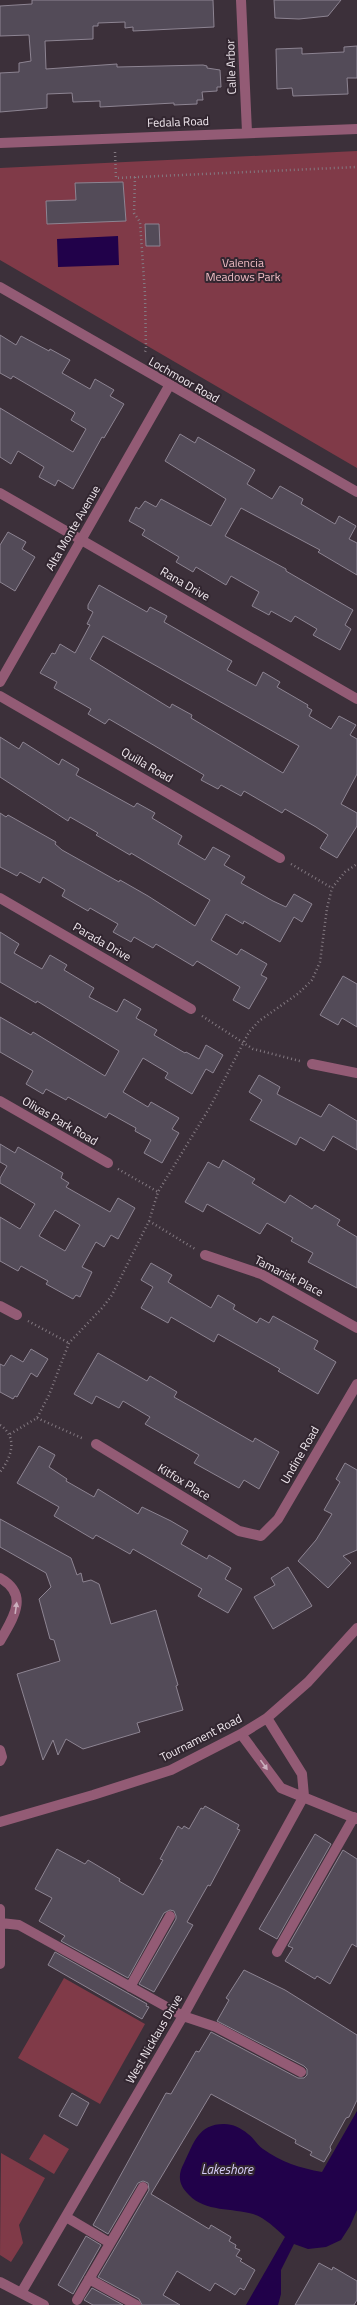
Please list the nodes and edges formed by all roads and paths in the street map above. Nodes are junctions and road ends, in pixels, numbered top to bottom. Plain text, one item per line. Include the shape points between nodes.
1 (241, 0) edge
2 (357, 129) edge
3 (247, 132) junction
4 (114, 138) junction
5 (0, 143) edge
6 (357, 167) edge
7 (135, 177) junction
8 (0, 287) edge
9 (137, 368) junction
10 (168, 386) junction
11 (357, 492) edge
12 (0, 493) edge
13 (82, 540) junction
14 (0, 682) edge
15 (0, 696) edge
16 (357, 699) edge
17 (280, 858) joint
18 (357, 864) edge
19 (332, 888) junction
20 (0, 898) edge
21 (191, 1009) joint
22 (242, 1043) junction
23 (312, 1064) joint
24 (357, 1073) edge
25 (0, 1101) edge
26 (108, 1163) joint
27 (158, 1192) junction
28 (149, 1221) junction
29 (205, 1255) joint
30 (0, 1306) edge
31 (17, 1315) joint
32 (357, 1328) edge
33 (69, 1343) junction
34 (357, 1384) edge
35 (37, 1418) junction
36 (0, 1425) edge
37 (10, 1434) junction
38 (96, 1444) joint
39 (0, 1472) edge
40 (261, 1536) joint
41 (0, 1578) edge
42 (357, 1628) edge
43 (0, 1641) edge
44 (267, 1718) junction
45 (241, 1734) junction
46 (0, 1750) edge
47 (0, 1760) edge
48 (304, 1796) junction
49 (356, 1818) edge
50 (0, 1822) edge
51 (0, 1909) edge
52 (170, 1916) dead end
53 (1, 1923) junction
54 (277, 1952) dead end
55 (0, 1964) edge
56 (130, 1987) junction
57 (183, 2016) junction
58 (300, 2072) dead end
59 (143, 2187) dead end
60 (66, 2217) junction
61 (110, 2243) junction
62 (89, 2279) junction
63 (0, 2282) edge
64 (22, 2292) junction
65 (77, 2300) dead end
66 (44, 2305) edge
67 (136, 2305) edge

1 - 3 street, Calle Arbor
2 - 3 street, Fedala Road
3 - 4 street, Fedala Road
4 - 5 street, Fedala Road
4 - 7 path via 116,178
6 - 7 path
7 - 9 path via 134,213 140,222 146,302 146,350
8 - 9 street, Lochmoor Road
9 - 10 street, Lochmoor Road
10 - 11 street, Lochmoor Road
10 - 13 street, Alta Monte Avenue
12 - 13 street, Rana Drive
13 - 14 street, Alta Monte Avenue
13 - 16 street, Rana Drive
15 - 17 street, Quilla Road
17 - 19 path
18 - 19 path via 344,872
19 - 22 path via 326,908 320,962 312,980 299,993 259,1021
20 - 21 street, Parada Drive
21 - 22 path
22 - 23 path via 253,1049
22 - 27 path via 210,1108
23 - 24 street
25 - 26 street, Olivas Park Road
26 - 27 path
27 - 28 path
28 - 29 path
28 - 33 path via 112,1295
29 - 32 street, Tamarisk Place via 261,1274
30 - 31 street
31 - 33 path
33 - 35 path via 49,1395
34 - 40 street, Undine Road via 278,1519
35 - 37 path
35 - 38 path
36 - 37 path
37 - 39 path via 11,1452
38 - 40 street, Kitfox Place via 239,1531
43 -> 41 street via 17,1608 16,1595 11,1584
42 - 44 street, Tournament Road via 308,1682
44 - 45 street, Tournament Road
44 - 48 street via 302,1774
45 -> 48 street via 281,1788
45 - 50 street, Tournament Road via 171,1770 93,1796
46 - 47 street
48 - 49 street
48 - 57 street, West Nicklaus Drive
49 - 54 street
51 - 53 street
52 - 56 street
53 - 55 street
53 - 56 street via 19,1925
56 - 57 street
57 - 58 street via 216,2027
57 - 60 street, West Nicklaus Drive
59 - 61 street
60 - 61 street
60 - 64 street, West Nicklaus Drive
61 - 62 street
62 - 65 street
62 - 67 street
63 - 64 street
64 - 66 street

